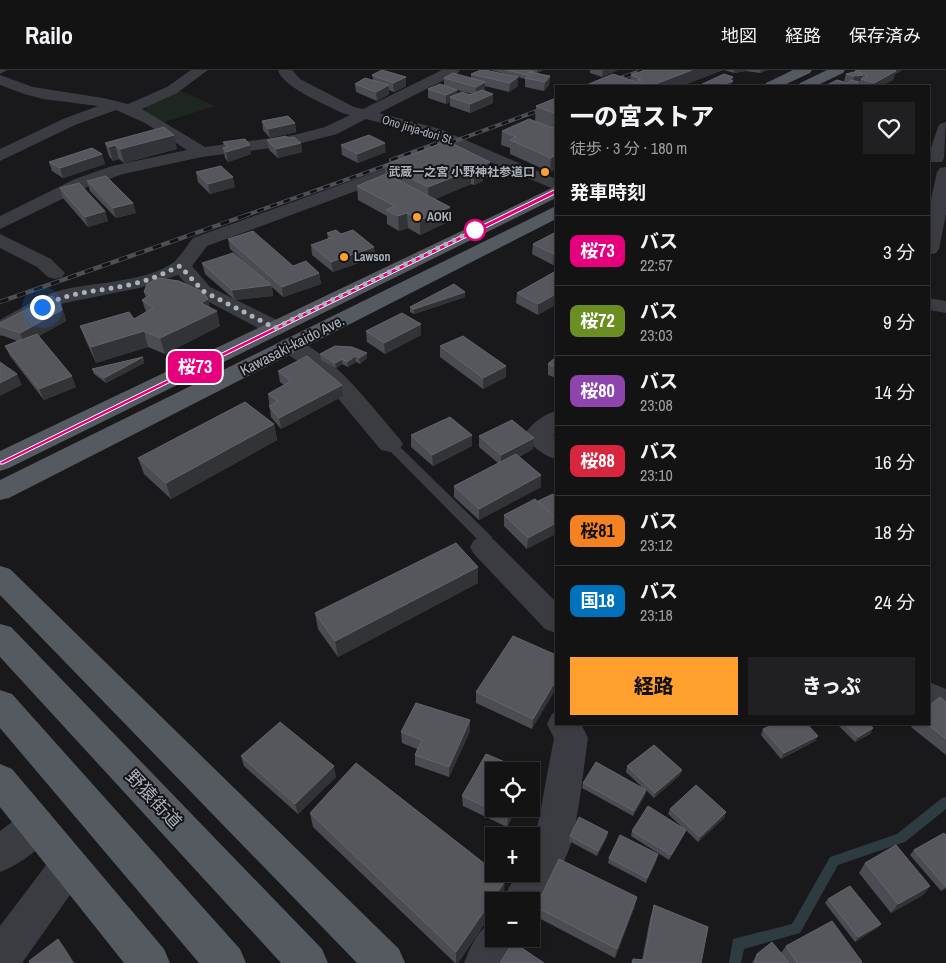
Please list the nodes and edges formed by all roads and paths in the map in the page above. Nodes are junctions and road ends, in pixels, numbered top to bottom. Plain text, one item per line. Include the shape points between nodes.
1 (200, 70) edge
2 (286, 70) edge
3 (417, 70) edge
4 (453, 70) edge
5 (805, 70) edge
6 (838, 70) edge
7 (437, 78) junction
8 (0, 79) edge
9 (774, 85) edge
10 (807, 85) edge
11 (123, 107) junction
12 (366, 115) junction
13 (930, 118) edge
14 (946, 122) edge
15 (946, 127) edge
16 (464, 145) junction
17 (202, 152) junction
18 (0, 156) edge
19 (939, 162) edge
20 (555, 185) edge
21 (555, 192) edge
22 (934, 198) edge
23 (555, 212) edge
24 (0, 227) edge
25 (930, 237) edge
26 (180, 266) junction
27 (55, 273) dead end
28 (930, 304) edge
29 (946, 308) edge
30 (0, 329) edge
31 (282, 337) junction
32 (555, 420) edge
33 (390, 444) joint
34 (555, 450) edge
35 (0, 462) edge
36 (0, 491) edge
37 (484, 547) joint
38 (4, 584) edge
39 (555, 620) edge
40 (0, 636) edge
41 (930, 697) edge
42 (0, 704) edge
43 (946, 705) edge
44 (564, 725) edge
45 (0, 780) edge
46 (37, 825) junction
47 (0, 854) edge
48 (69, 865) junction
49 (529, 892) edge
50 (494, 947) edge
51 (0, 959) edge
52 (150, 963) edge
53 (226, 963) edge
54 (308, 963) edge
55 (385, 963) edge
56 (484, 963) edge

1 - 11 street via 172,90
2 - 12 street, Ono jinja-dori St. via 295,82 330,102
3 - 7 street
4 - 7 street
5 - 9 main road
6 - 10 main road
7 - 12 street
8 - 11 street via 34,93
11 - 17 street
11 - 18 street via 69,122
12 - 16 street, Ono jinja-dori St. via 434,132
12 - 17 street via 309,137
13 - 14 street
15 - 19 street
16 - 20 street, Ono jinja-dori St.
16 - 26 street via 200,242
17 - 24 street via 98,176
19 - 22 street
21 - 31 main road, Kawasaki-kaido Ave.
22 - 25 street
23 - 31 main road, Kawasaki-kaido Ave.
24 - 27 street
26 - 30 street via 132,284 53,300
26 - 31 street via 203,291
28 - 29 street
31 - 33 street via 329,373
31 - 35 main road, Kawasaki-kaido Ave.
31 - 36 main road, Kawasaki-kaido Ave.
32 - 34 street via 537,435
33 - 37 lane via 486,540
37 - 39 street
38 - 55 main road
40 - 54 main road, 野猿街道
41 - 43 street
42 - 53 main road
44 - 49 street via 571,738 553,842
45 - 46 main road
46 - 47 street
46 - 48 main road
48 - 51 street
48 - 52 main road
50 - 56 street

